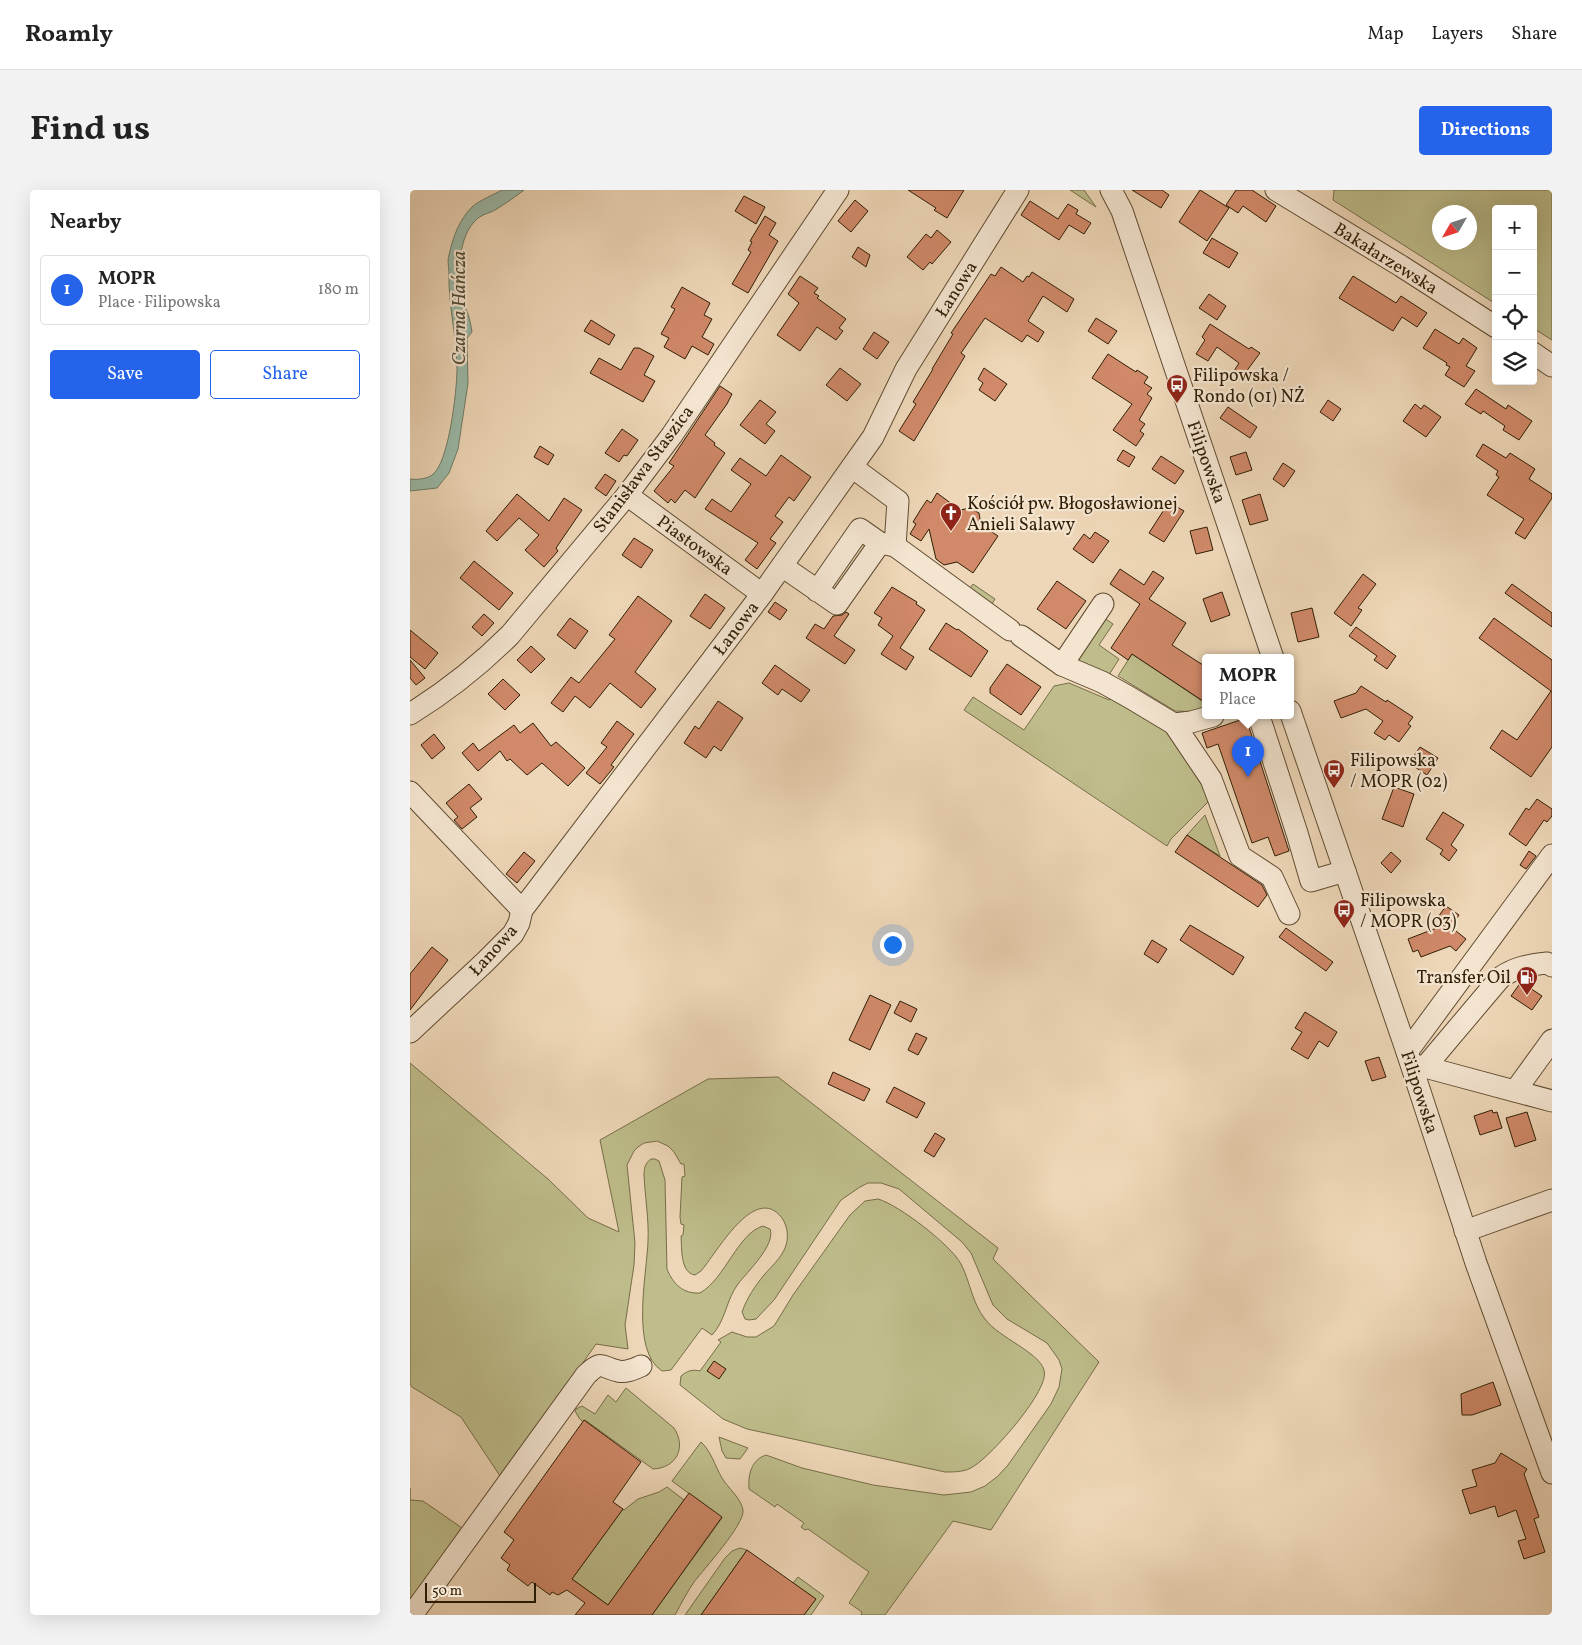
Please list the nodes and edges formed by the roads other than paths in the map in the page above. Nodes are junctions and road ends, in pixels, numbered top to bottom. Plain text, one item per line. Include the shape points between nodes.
1 (838, 190) edge
2 (1018, 190) edge
3 (1096, 190) edge
4 (1111, 190) edge
5 (1276, 190) edge
6 (1131, 237) junction
7 (1492, 324) edge
8 (1537, 356) edge
9 (1552, 366) edge
10 (852, 467) junction
11 (627, 495) junction
12 (888, 544) junction
13 (782, 566) junction
14 (762, 594) junction
15 (1103, 604) dead end
16 (1272, 654) edge
17 (1062, 666) junction
18 (410, 714) edge
19 (1202, 719) edge
20 (1260, 719) edge
21 (1293, 719) edge
22 (1174, 724) junction
23 (410, 792) edge
24 (1552, 855) edge
25 (1346, 871) junction
26 (522, 910) junction
27 (1289, 914) dead end
28 (1552, 966) edge
29 (410, 1032) edge
30 (1552, 1040) edge
31 (1414, 1061) junction
32 (1515, 1091) junction
33 (1552, 1101) edge
34 (1552, 1200) edge
35 (1465, 1231) junction
36 (641, 1366) dead end
37 (1552, 1473) edge
38 (423, 1611) edge

1 - 11 street, Stanisława Staszica via 672,435
2 - 10 street, Łanowa via 906,370 873,437
3 - 6 street, Filipowska
4 - 6 street, Filipowska
5 - 7 street, Bakałarzewska
6 - 16 street, Filipowska
8 - 9 street
10 - 12 street via 898,501
10 - 13 street, Łanowa
11 - 14 street, Piastowska
11 - 18 street, Stanisława Staszica via 490,656 442,695
12 - 13 street via 837,604
12 - 17 street
13 - 14 street, Łanowa
14 - 26 street, Łanowa
15 - 17 street
17 - 22 street via 1102,682
19 - 22 street
20 - 25 street via 1311,881
21 - 25 street, Filipowska
22 - 27 street via 1211,779 1240,856 1272,877
23 - 26 street
24 - 31 street
25 - 31 street, Filipowska
26 - 29 street, Łanowa via 513,934
28 - 31 street via 1547,963 1512,970
30 - 32 street
31 - 32 street
31 - 35 street, Filipowska
32 - 33 street
34 - 35 street
35 - 37 street, Filipowska
36 - 38 street via 627,1372 595,1366 586,1374

